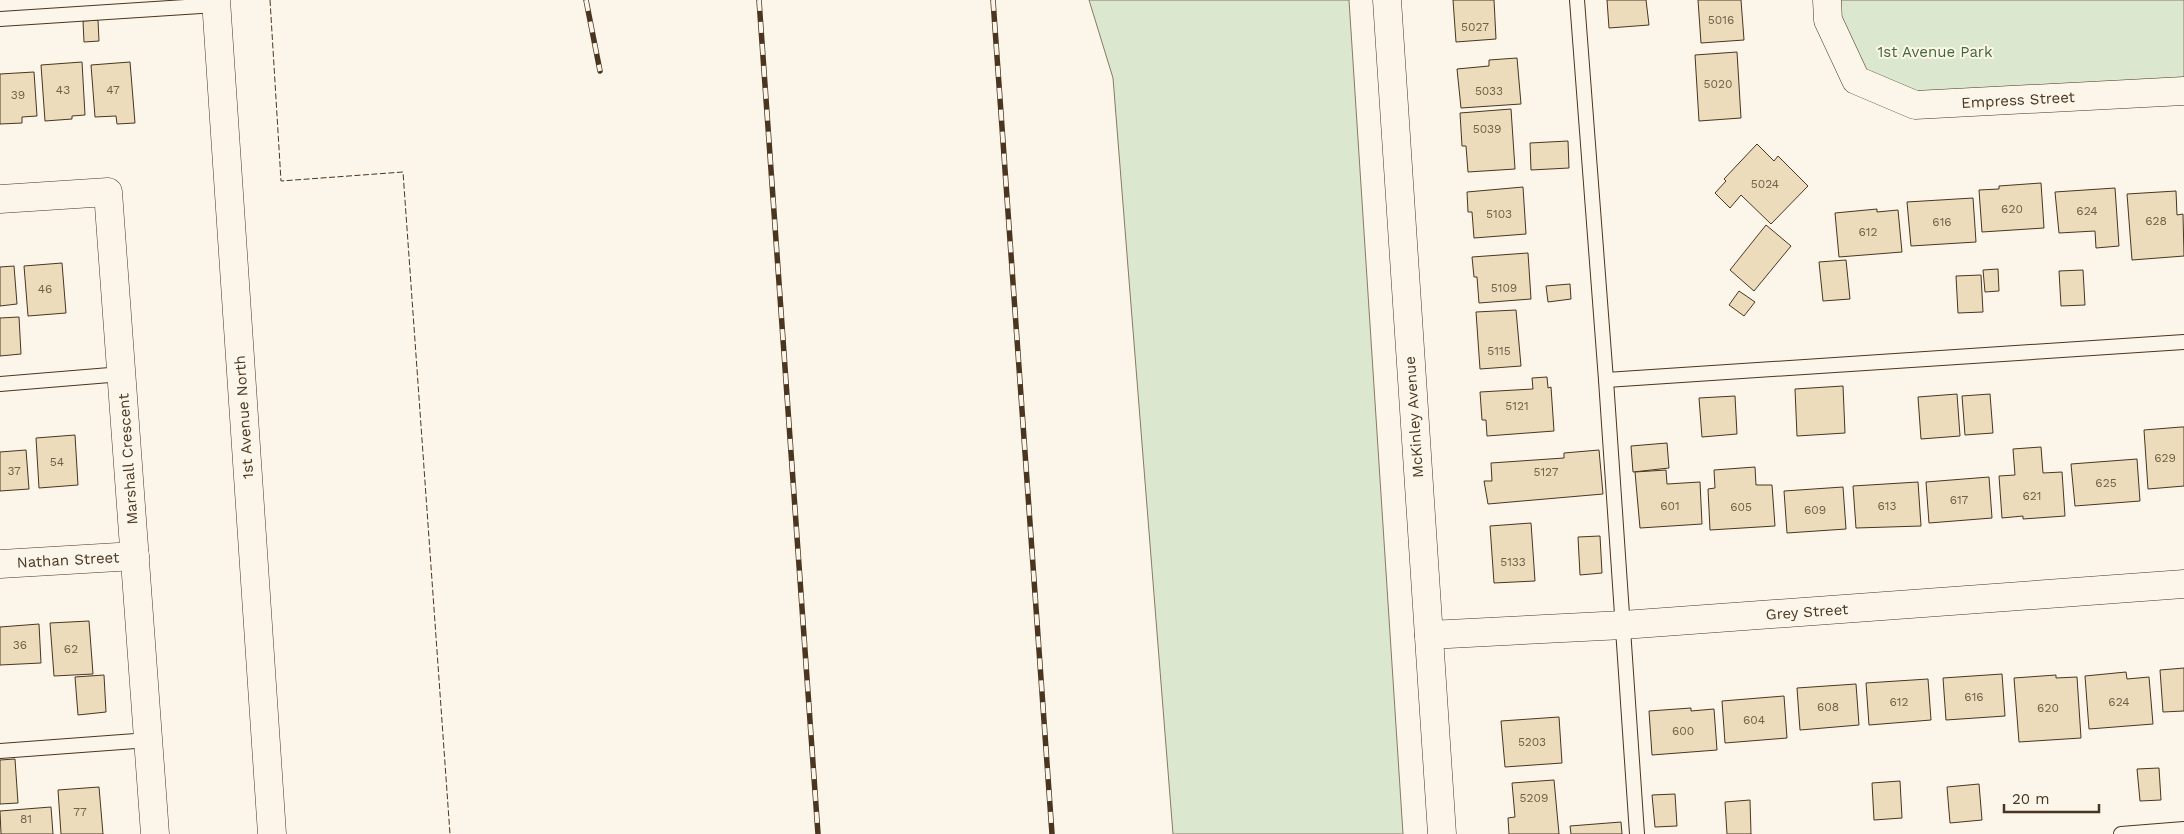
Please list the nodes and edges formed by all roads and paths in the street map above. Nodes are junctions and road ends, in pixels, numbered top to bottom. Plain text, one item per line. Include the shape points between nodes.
1 (1387, 0) edge
2 (1577, 0) edge
3 (1827, 0) edge
4 (216, 3) edge
5 (0, 19) edge
6 (2184, 91) edge
7 (0, 199) edge
8 (2184, 342) edge
9 (122, 374) junction
10 (1606, 380) junction
11 (0, 384) edge
12 (135, 556) junction
13 (0, 564) edge
14 (2184, 584) edge
15 (1623, 625) junction
16 (1429, 635) junction
17 (149, 740) junction
18 (0, 751) edge
19 (2184, 829) edge
20 (155, 834) edge
21 (272, 834) edge
22 (1442, 834) edge
23 (1637, 834) edge
24 (2121, 834) edge

1 - 16 street, McKinley Avenue
2 - 10 lane
3 - 6 street, Empress Street via 1828,20 1856,80 1915,105
4 - 5 lane
4 - 21 street, 1st Avenue North
7 - 9 street, Marshall Crescent via 108,192
8 - 10 lane
9 - 11 lane
9 - 12 street, Marshall Crescent
10 - 15 lane
12 - 13 street, Nathan Street
12 - 17 street, Marshall Crescent
14 - 15 street, Grey Street
15 - 16 street, Grey Street
15 - 23 lane
16 - 22 street, McKinley Avenue
17 - 18 lane
17 - 20 street, Marshall Crescent
19 - 24 lane

